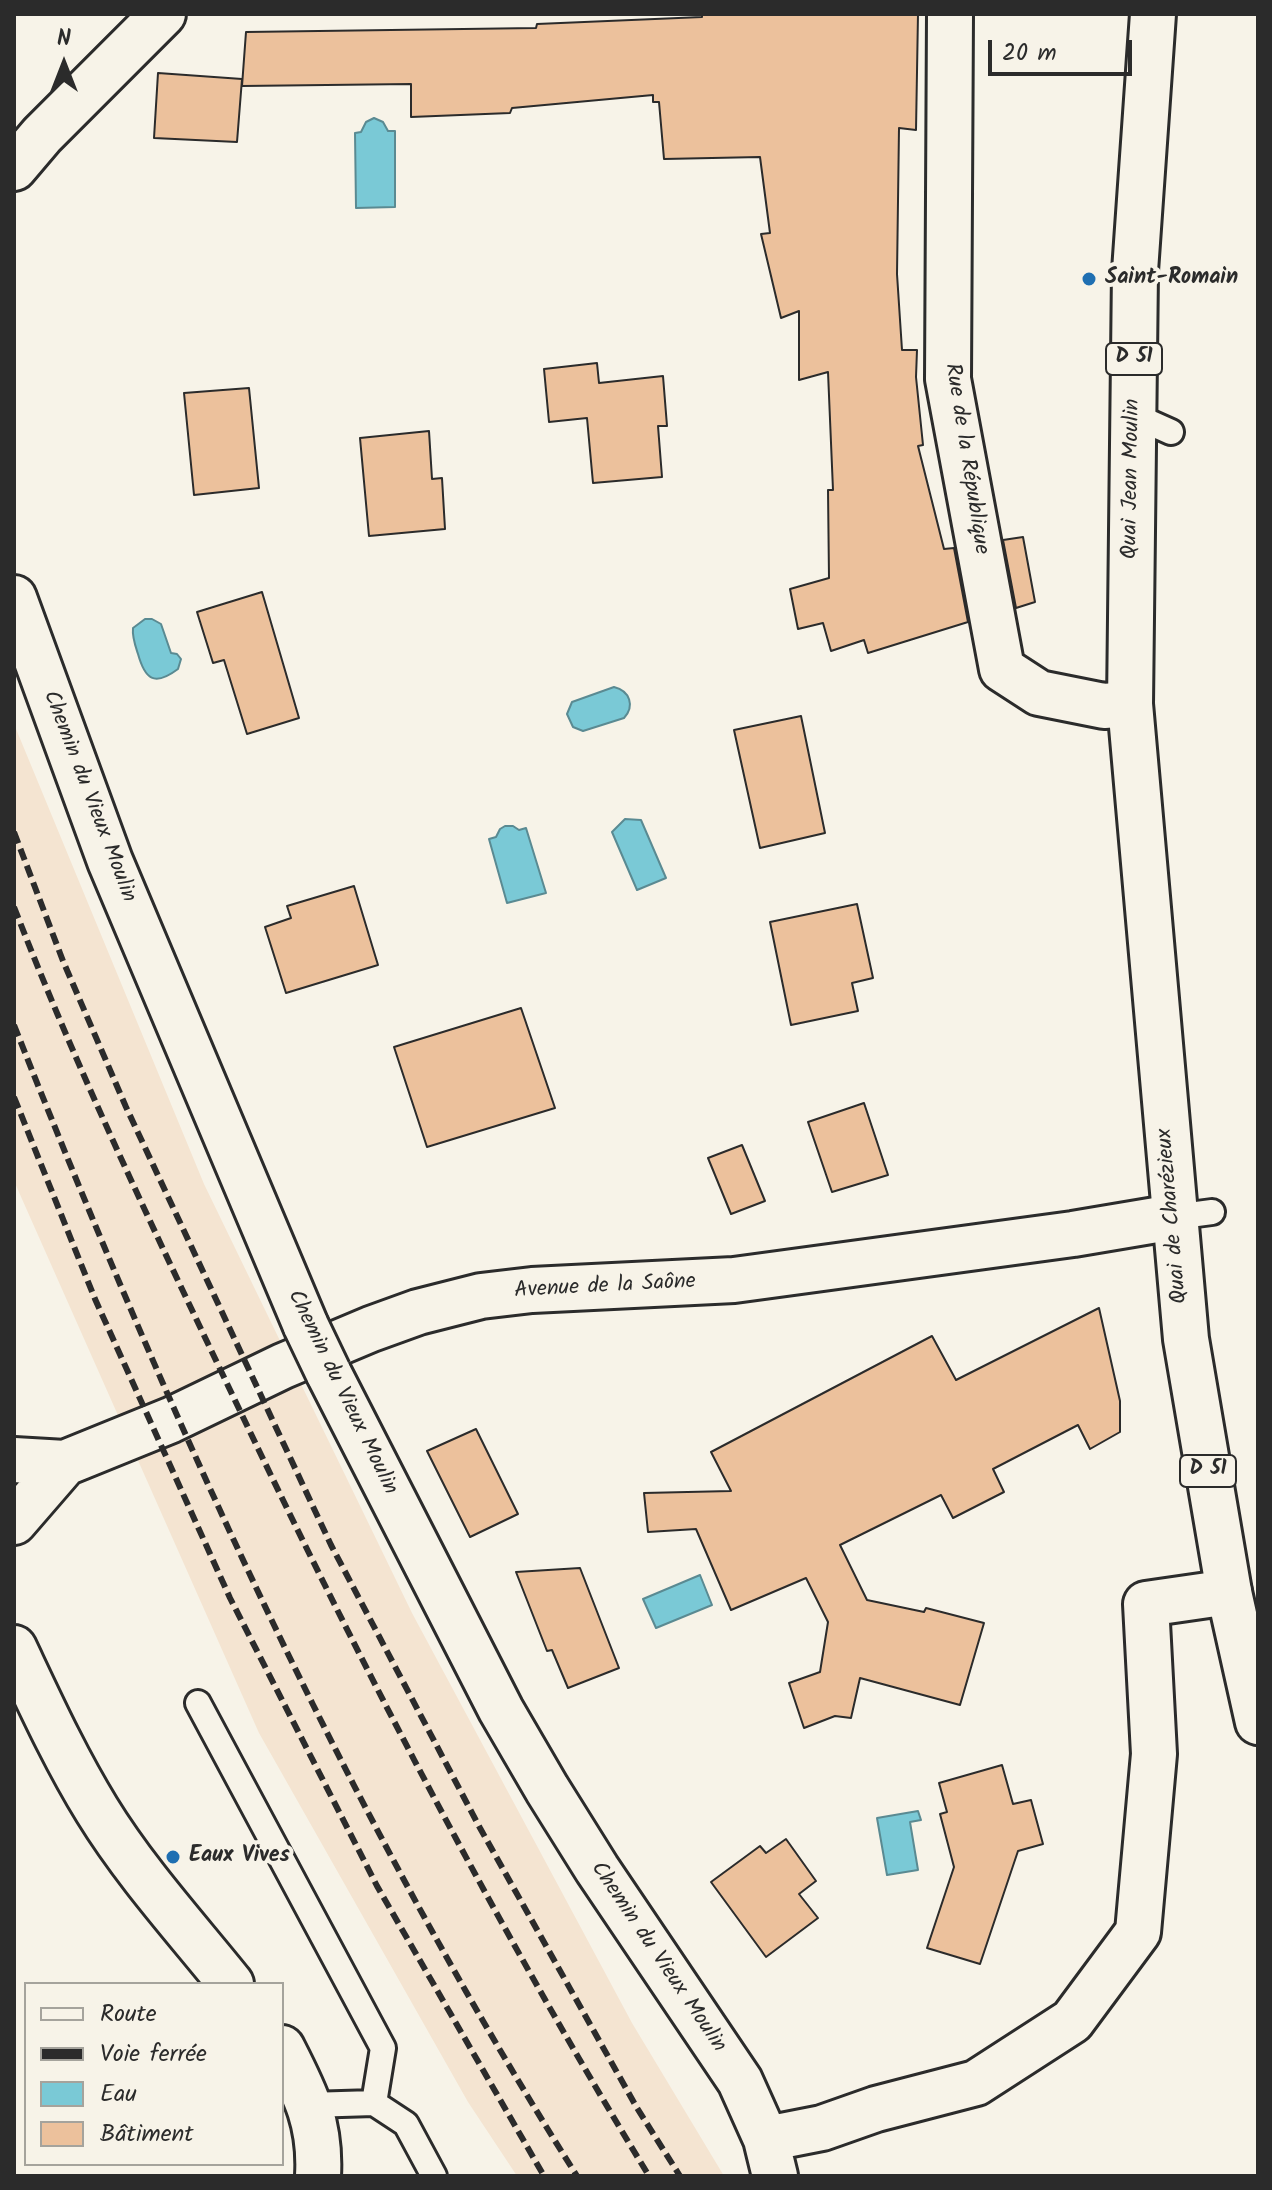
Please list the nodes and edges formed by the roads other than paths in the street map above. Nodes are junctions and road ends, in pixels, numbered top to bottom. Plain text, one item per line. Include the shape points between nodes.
1 (163, 14) edge
2 (950, 14) edge
3 (1153, 14) edge
4 (14, 168) edge
5 (14, 598) edge
6 (1130, 704) junction
7 (1193, 1214) junction
8 (14, 1460) edge
9 (65, 1463) junction
10 (14, 1522) edge
11 (1229, 1592) junction
12 (14, 1648) edge
13 (198, 1703) dead end
14 (1258, 1722) edge
15 (229, 1982) edge
16 (284, 2052) edge
17 (374, 2103) junction
18 (309, 2105) junction
19 (770, 2158) edge
20 (318, 2176) edge
21 (434, 2176) edge

1 - 4 street
2 - 6 street, Rue de la République via 948,379 1002,669 1039,693 1104,706
3 - 6 street, Quai Jean Moulin / D 51 via 1135,271 1152,423
5 - 19 street, Chemin du Vieux Moulin, bridge via 110,861 328,1372 501,1710 597,1869 740,2081
6 - 7 street, Quai de Charézieux / D 51
7 - 9 street, Avenue de la Saône via 734,1280 481,1296 371,1329
7 - 11 street, Quai de Charézieux / D 51 via 1186,1339
8 - 9 street, Avenue de la Saône
9 - 10 street, Avenue de la Saône
11 - 14 street, Quai de Charézieux / D 51
11 - 19 street via 1146,1604 1154,1754 1138,1932 1072,2021 976,2083 822,2128
12 - 15 street via 98,1812
13 - 17 lane via 383,2048
16 - 18 street
17 - 18 lane
17 - 21 lane via 406,2124
18 - 20 street via 320,2145

